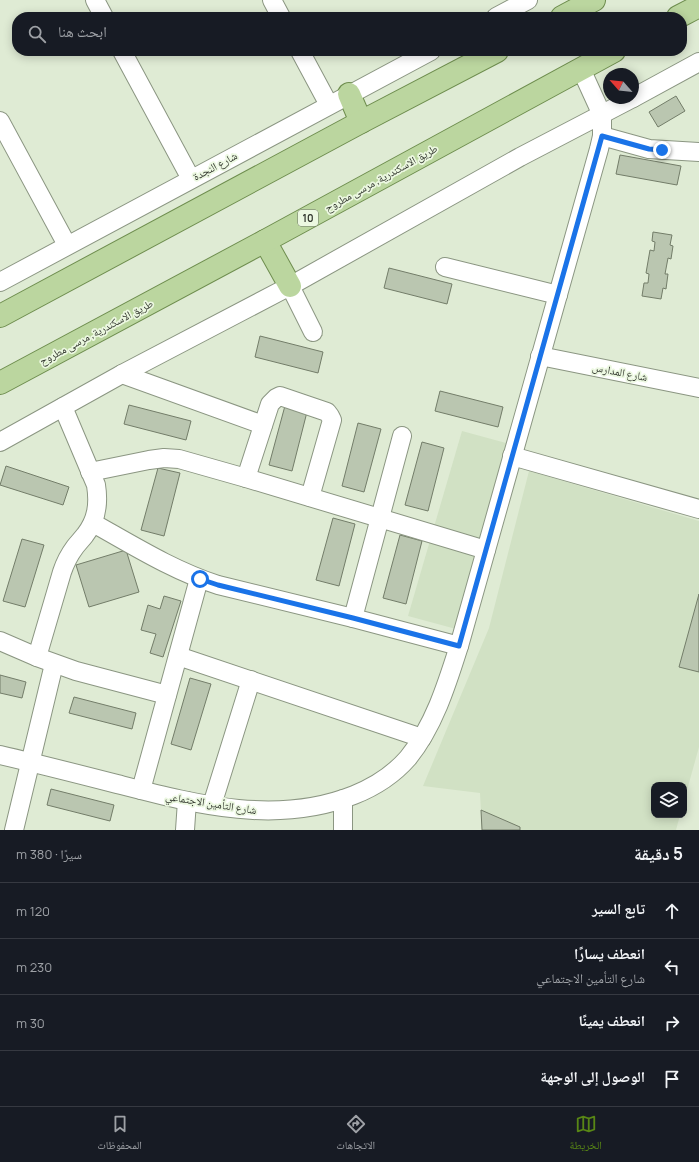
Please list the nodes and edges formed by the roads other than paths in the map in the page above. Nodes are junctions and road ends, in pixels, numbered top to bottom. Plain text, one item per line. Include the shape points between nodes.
1 (95, 0) edge
2 (272, 0) edge
3 (528, 0) edge
4 (594, 0) edge
5 (699, 6) edge
6 (567, 10) edge
7 (101, 12) edge
8 (278, 12) edge
9 (505, 12) edge
10 (687, 12) edge
11 (125, 56) edge
12 (303, 56) edge
13 (421, 56) edge
14 (487, 56) edge
15 (605, 56) edge
16 (699, 62) edge
17 (581, 69) junction
18 (349, 94) junction
19 (639, 95) edge
20 (622, 104) edge
21 (329, 105) junction
22 (602, 115) junction
23 (0, 121) edge
24 (361, 122) junction
25 (602, 136) junction
26 (699, 152) edge
27 (190, 179) junction
28 (265, 241) junction
29 (67, 245) junction
30 (445, 267) dead end
31 (0, 282) edge
32 (290, 286) junction
33 (558, 295) junction
34 (0, 316) edge
35 (314, 332) dead end
36 (540, 356) junction
37 (122, 374) junction
38 (0, 383) edge
39 (699, 388) edge
40 (63, 406) junction
41 (263, 425) junction
42 (402, 436) dead end
43 (0, 442) edge
44 (512, 456) junction
45 (90, 472) junction
46 (246, 478) junction
47 (310, 497) junction
48 (699, 509) edge
49 (380, 518) junction
50 (93, 523) junction
51 (486, 550) junction
52 (200, 579) junction
53 (353, 618) junction
54 (0, 640) edge
55 (459, 646) junction
56 (178, 656) junction
57 (37, 657) junction
58 (54, 664) junction
59 (251, 680) junction
60 (167, 695) junction
61 (422, 738) junction
62 (0, 754) edge
63 (30, 762) junction
64 (140, 790) junction
65 (343, 799) junction
66 (187, 801) junction
67 (212, 805) junction
68 (14, 830) edge
69 (185, 830) edge
70 (343, 830) edge

1 - 7 street
2 - 8 street
3 - 9 street
4 - 6 main road
5 - 10 main road
11 - 27 street
12 - 21 street
13 - 18 street, شارع النجدة
14 - 24 main road
15 - 17 main road, طريق الاسكندرية, مرسى مطروح / 10
16 - 19 street
17 - 22 street, شارع التأمين الاجتماعي
17 - 28 main road, طريق الاسكندرية, مرسى مطروح / 10
18 - 21 street, شارع النجدة
18 - 24 main road
20 - 22 street
21 - 27 street, شارع النجدة
22 - 25 street, شارع التأمين الاجتماعي
22 - 32 street via 520,157
23 - 29 street
24 - 34 main road
25 - 26 street via 649,149
25 - 33 street, شارع التأمين الاجتماعي
27 - 29 street, شارع النجدة
28 - 32 main road
28 - 38 main road, طريق الاسكندرية, مرسى مطروح / 10
29 - 31 street, شارع النجدة
30 - 33 street
32 - 35 street
32 - 37 street
33 - 36 street, شارع التأمين الاجتماعي
36 - 39 street, شارع المدارس
36 - 44 street, شارع التأمين الاجتماعي
37 - 40 street
37 - 41 street
40 - 43 street
40 - 45 street
41 - 46 street
41 - 47 street via 272,400 280,396 327,412 330,416 332,425
42 - 49 street
44 - 48 street
44 - 51 street, شارع التأمين الاجتماعي
45 - 46 street via 164,458 187,461
45 - 50 street via 98,498
46 - 47 street
47 - 49 street
49 - 51 street
49 - 53 street
50 - 52 street via 165,563
50 - 57 street via 75,546 65,565
51 - 55 street, شارع التأمين الاجتماعي
52 - 53 street
52 - 56 street
53 - 55 street
54 - 57 street
55 - 61 street, شارع التأمين الاجتماعي via 439,702
56 - 59 street
56 - 60 street
57 - 58 street
58 - 60 street
58 - 63 street
59 - 61 street
59 - 67 street
60 - 64 street
61 - 65 street, شارع التأمين الاجتماعي via 389,776
62 - 63 street, شارع التأمين الاجتماعي
63 - 64 street, شارع التأمين الاجتماعي
63 - 68 street
64 - 66 street, شارع التأمين الاجتماعي
65 - 67 street, شارع التأمين الاجتماعي via 291,810 264,811
65 - 70 street
66 - 67 street, شارع التأمين الاجتماعي
66 - 69 street

